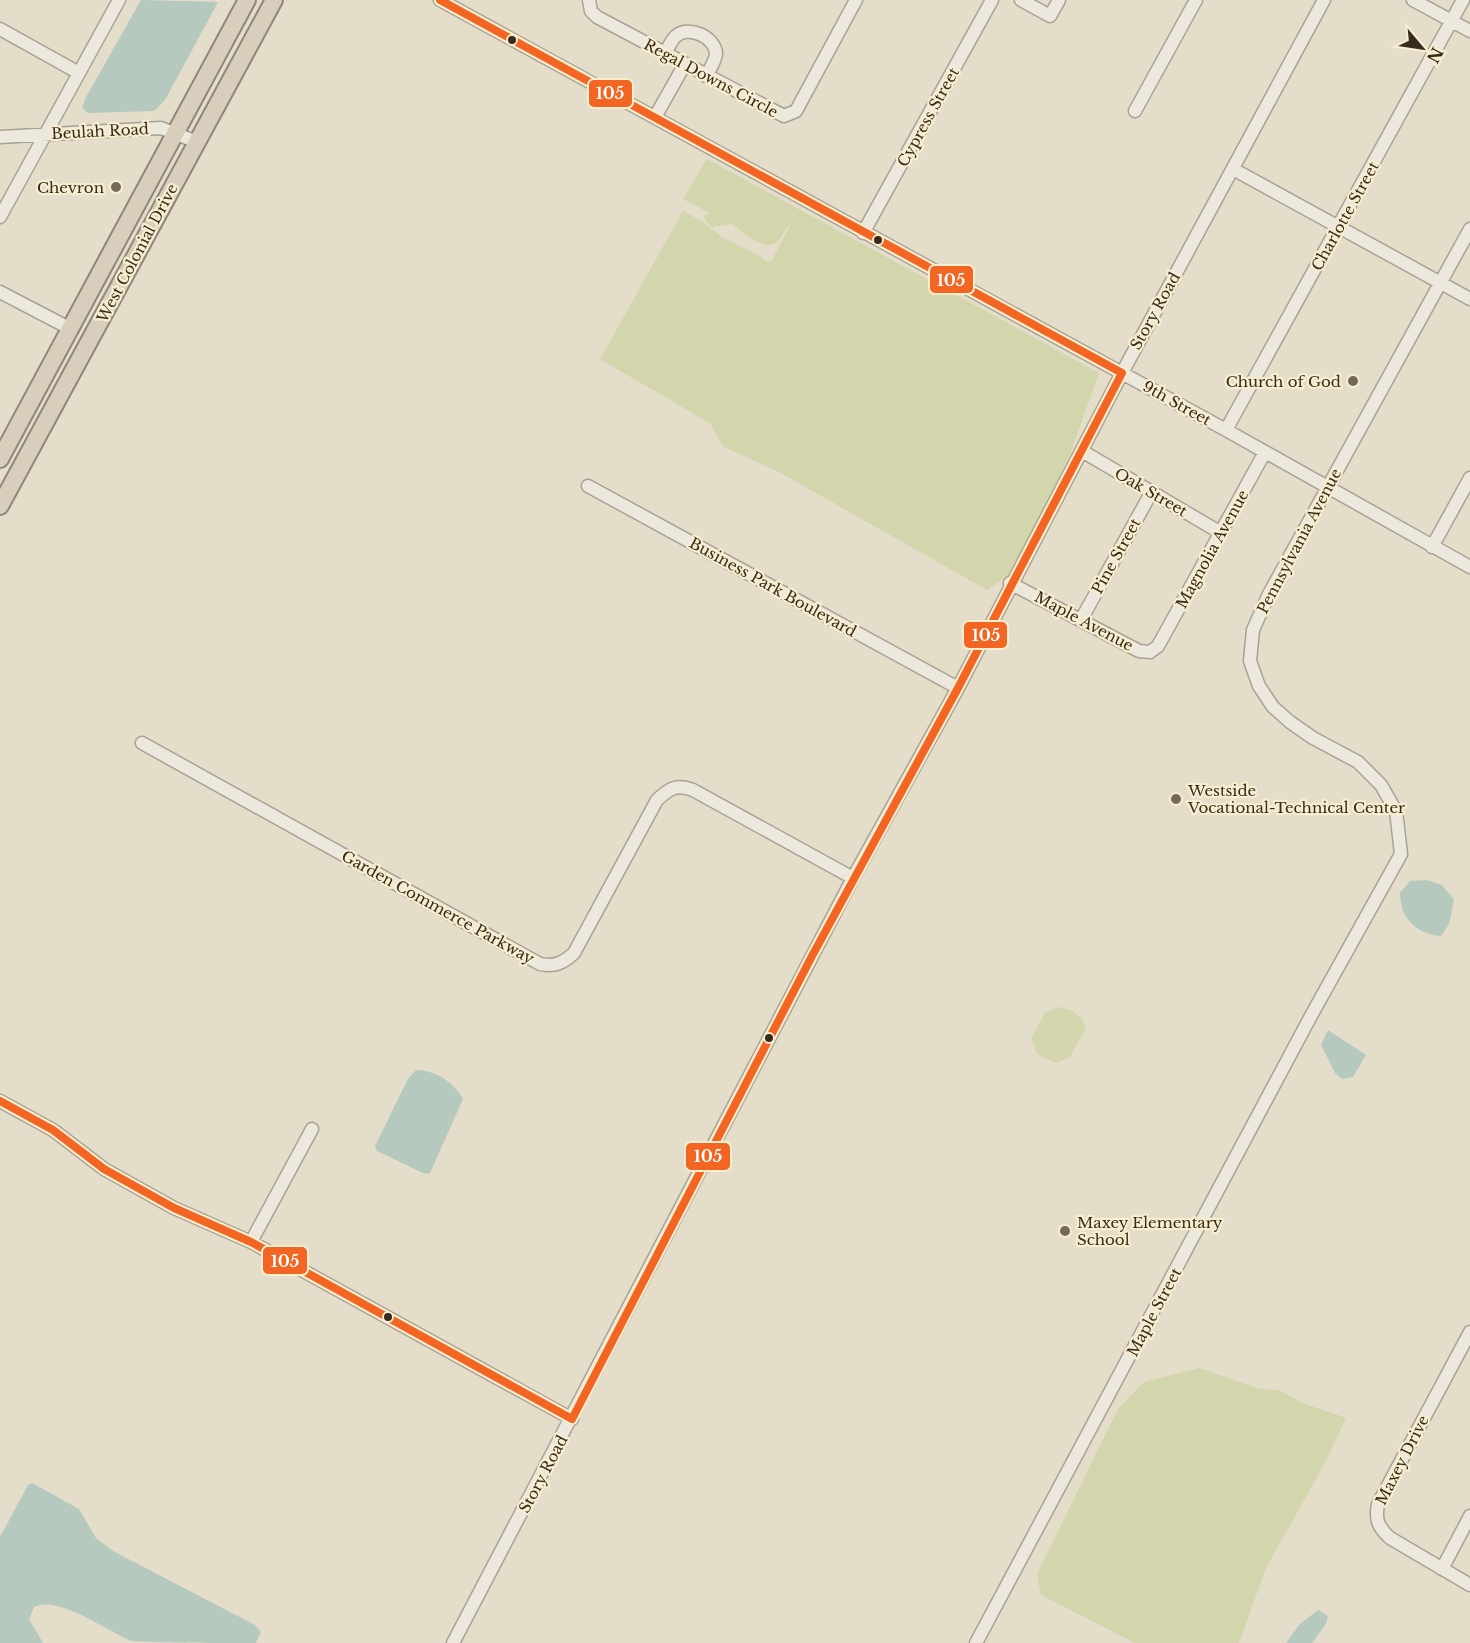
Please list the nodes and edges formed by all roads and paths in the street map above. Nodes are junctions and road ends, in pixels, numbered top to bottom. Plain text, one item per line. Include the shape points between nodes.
1 (119, 0) edge
2 (247, 0) edge
3 (274, 0) edge
4 (440, 0) edge
5 (589, 0) edge
6 (856, 0) edge
7 (992, 0) edge
8 (1021, 0) edge
9 (1059, 0) edge
10 (1196, 0) edge
11 (1324, 0) edge
12 (1413, 0) edge
13 (1462, 0) edge
14 (1451, 21) junction
15 (0, 29) edge
16 (1470, 31) edge
17 (665, 54) junction
18 (684, 64) junction
19 (79, 73) junction
20 (706, 76) junction
21 (1135, 111) dead end
22 (655, 117) junction
23 (47, 133) junction
24 (175, 134) junction
25 (0, 137) edge
26 (197, 142) junction
27 (1233, 169) junction
28 (0, 217) edge
29 (1339, 228) junction
30 (1470, 229) edge
31 (863, 233) junction
32 (1440, 282) junction
33 (0, 292) edge
34 (1470, 299) edge
35 (71, 329) junction
36 (1122, 373) junction
37 (50, 413) junction
38 (1226, 430) junction
39 (1082, 451) junction
40 (1265, 452) junction
41 (0, 459) edge
42 (1470, 478) edge
43 (588, 486) dead end
44 (1326, 488) junction
45 (1151, 493) junction
46 (0, 506) edge
47 (1221, 533) junction
48 (1432, 547) junction
49 (1470, 567) edge
50 (1010, 582) junction
51 (1081, 620) junction
52 (1158, 646) joint
53 (958, 688) junction
54 (142, 743) dead end
55 (1401, 854) joint
56 (853, 878) junction
57 (0, 1101) edge
58 (312, 1129) dead end
59 (250, 1242) junction
60 (1470, 1332) edge
61 (572, 1419) junction
62 (1470, 1516) edge
63 (1442, 1569) junction
64 (1470, 1585) edge
65 (453, 1643) edge
66 (976, 1643) edge

1 - 19 street
2 - 24 highway, West Colonial Drive
3 - 26 highway, West Colonial Drive
4 - 22 street, 9th Street
5 - 17 street, Regal Downs Circle via 597,17
6 - 20 street, Regal Downs Circle via 796,111 790,115 779,116
7 - 31 street, Cypress Street
8 - 9 street via 1050,16
10 - 21 street
11 - 27 street, Story Road
12 - 14 street
13 - 14 street, Charlotte Street
14 - 16 street
14 - 29 street, Charlotte Street
15 - 19 street
17 - 18 street, Regal Downs Circle
17 - 20 street via 676,36 684,32 691,31 710,41 716,56
18 - 20 street, Regal Downs Circle
18 - 22 street
19 - 23 street
22 - 31 street, 9th Street
23 - 24 street, Beulah Road via 162,128
23 - 25 street, Beulah Road
23 - 28 street
24 - 26 street, Beulah Road
24 - 35 highway, West Colonial Drive
26 - 37 highway, West Colonial Drive
27 - 29 street
27 - 36 street, Story Road
29 - 32 street
29 - 38 street, Charlotte Street
30 - 32 street, Pennsylvania Avenue
31 - 36 street, 9th Street
32 - 34 street
32 - 44 street, Pennsylvania Avenue
33 - 35 street
35 - 37 highway via 75,348 68,375
35 - 41 highway, West Colonial Drive
36 - 38 street, 9th Street
36 - 39 street, Story Road
37 - 46 highway, West Colonial Drive
38 - 40 street, 9th Street
39 - 45 street, Oak Street
39 - 50 street, Story Road
40 - 44 street, 9th Street
40 - 47 street, Magnolia Avenue
42 - 48 street
43 - 53 street, Business Park Boulevard
44 - 48 street, 9th Street
44 - 55 street, Pennsylvania Avenue via 1253,630 1250,661 1259,686 1273,707 1313,738 1358,762 1381,785 1396,811
45 - 47 street, Oak Street
45 - 51 street, Pine Street
47 - 52 street, Magnolia Avenue
48 - 49 street, 9th Street
50 - 51 street, Maple Avenue
50 - 53 street, Story Road
51 - 52 street, Maple Avenue via 1139,651 1149,652
53 - 56 street, Story Road
54 - 56 street, Garden Commerce Parkway via 540,964 550,966 564,962 574,953 657,800 669,789 680,786 693,790
55 - 66 street, Maple Street
56 - 61 street, Story Road
57 - 59 street via 53,1130 104,1169 174,1208
58 - 59 street
59 - 61 street
60 - 63 street, Maxey Drive via 1378,1504 1375,1518 1390,1538
61 - 65 street, Story Road
62 - 63 street
63 - 64 street, Maxey Drive

